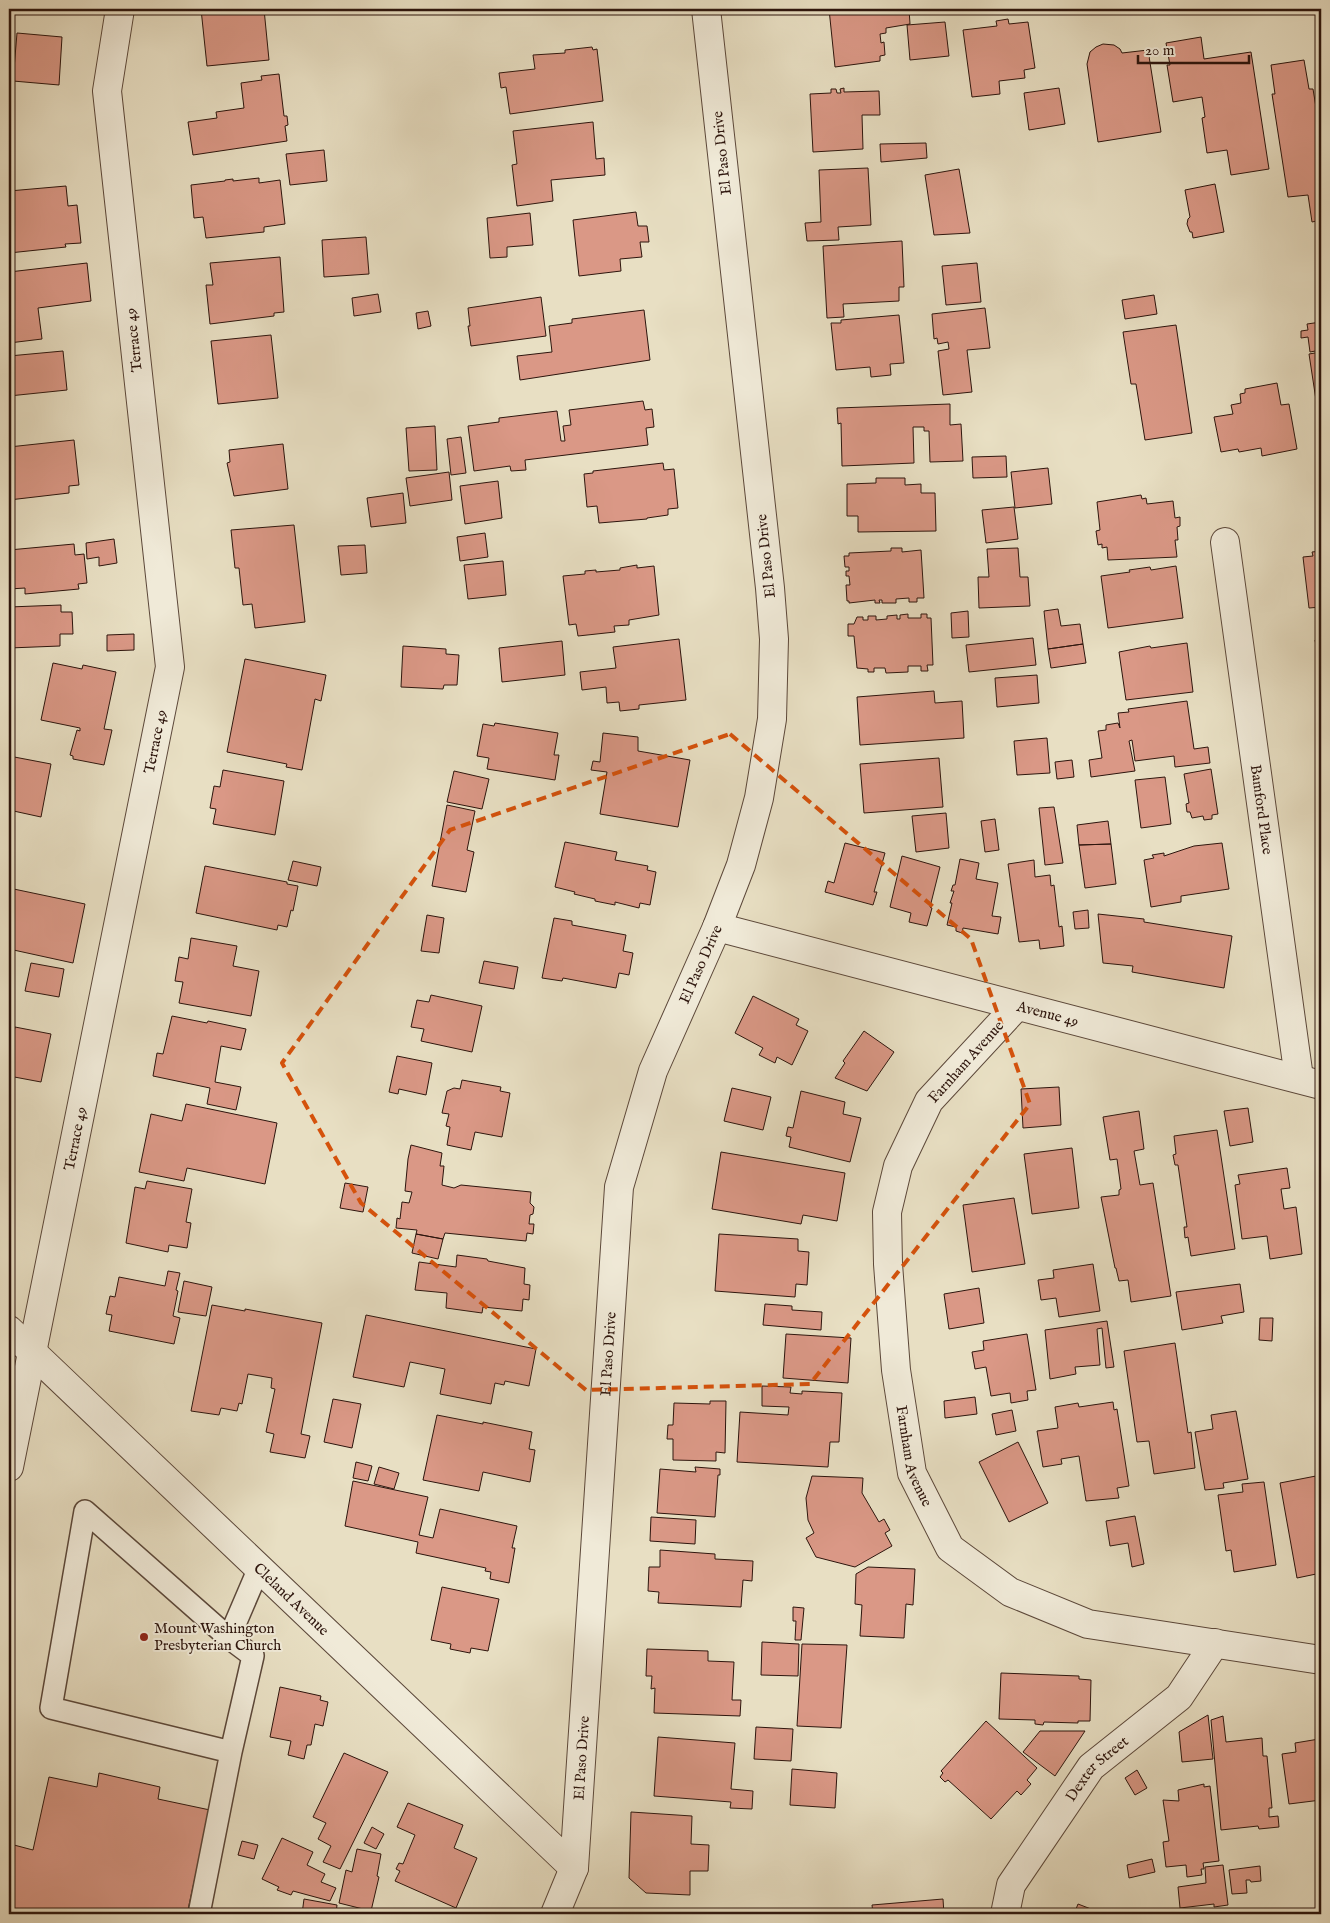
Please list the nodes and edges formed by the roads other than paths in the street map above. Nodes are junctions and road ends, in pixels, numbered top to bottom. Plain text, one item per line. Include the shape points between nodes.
1 (120, 9) edge
2 (706, 9) edge
3 (1225, 542) dead end
4 (716, 927) junction
5 (1016, 1007) junction
6 (1310, 1082) edge
7 (9, 1330) edge
8 (32, 1352) junction
9 (9, 1466) edge
10 (259, 1568) junction
11 (229, 1638) junction
12 (1215, 1643) junction
13 (1321, 1660) edge
14 (231, 1752) junction
15 (574, 1868) junction
16 (200, 1914) edge
17 (555, 1914) edge
18 (1005, 1914) edge

1 - 8 street, Terrace 49 via 107,92 170,667
2 - 4 street, El Paso Drive via 774,640 772,719 760,798 741,865
3 - 6 street, Bamford Place
4 - 5 street, Avenue 49
4 - 15 street, El Paso Drive via 653,1071 619,1187
5 - 6 street, Avenue 49
5 - 12 street, Farnham Avenue via 930,1101 898,1166 887,1212 896,1370 912,1473 950,1548 1010,1592 1088,1624
7 - 8 street, Cleland Avenue
8 - 9 street, Terrace 49
8 - 10 street, Cleland Avenue
10 - 11 lane
10 - 15 street, Cleland Avenue
11 - 14 lane via 253,1656
11 - 14 lane via 85,1511 51,1708
12 - 13 street, Farnham Avenue
12 - 18 street, Dexter Street via 1179,1697 1091,1767 1011,1885
14 - 16 lane
15 - 17 street, El Paso Drive

